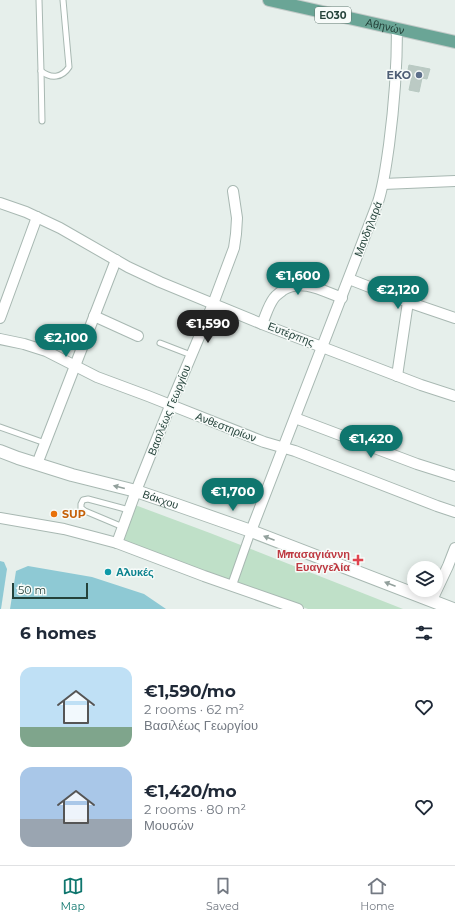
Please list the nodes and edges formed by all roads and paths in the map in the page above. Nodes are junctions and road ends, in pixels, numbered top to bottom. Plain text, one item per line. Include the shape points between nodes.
1 (39, 0) edge
2 (63, 0) edge
3 (269, 0) edge
4 (397, 29) junction
5 (455, 42) edge
6 (42, 71) junction
7 (42, 121) dead end
8 (455, 181) edge
9 (383, 184) junction
10 (233, 191) dead end
11 (0, 203) edge
12 (37, 217) junction
13 (116, 260) junction
14 (349, 279) junction
15 (342, 298) junction
16 (408, 302) junction
17 (213, 304) junction
18 (94, 316) junction
19 (0, 318) edge
20 (455, 318) edge
21 (262, 324) junction
22 (138, 336) dead end
23 (0, 339) edge
24 (160, 343) dead end
25 (323, 347) junction
26 (191, 355) junction
27 (75, 366) junction
28 (397, 376) junction
29 (455, 396) edge
30 (170, 406) junction
31 (295, 418) junction
32 (0, 427) edge
33 (45, 443) junction
34 (284, 448) junction
35 (0, 451) edge
36 (38, 464) junction
37 (455, 476) edge
38 (136, 491) junction
39 (129, 510) junction
40 (455, 512) edge
41 (0, 518) edge
42 (123, 527) junction
43 (251, 531) junction
44 (117, 543) junction
45 (455, 548) edge
46 (232, 585) junction
47 (430, 605) edge
48 (298, 609) edge
49 (452, 609) edge

1 - 6 lane
2 - 6 lane via 69,67 57,76 49,76
3 - 4 main road, Αθηνών / ΕΟ30
4 - 5 main road, Αθηνών / ΕΟ30
4 - 9 street, Μανδηλαρά via 396,87
6 - 7 lane
8 - 9 street
9 - 14 street, Μανδηλαρά via 377,207
10 - 17 street, Βασιλέως Γεωργίου via 237,218 235,242
11 - 12 street, Ευτέρπης
12 - 13 street, Ευτέρπης
12 - 19 street
13 - 17 street, Ευτέρπης
13 - 18 street
14 - 15 street, Μανδηλαρά
14 - 16 street
15 - 21 street via 314,287 289,287 273,300
15 - 25 street, Μανδηλαρά
16 - 20 street
16 - 28 street
17 - 21 street, Ευτέρπης
17 - 26 street, Βασιλέως Γεωργίου
18 - 22 street
18 - 27 street
21 - 25 street, Ευτέρπης
23 - 27 street, Ανθεστηρίων via 46,351
24 - 26 lane
25 - 28 street, Ευτέρπης
25 - 31 street, Μανδηλαρά
26 - 30 street, Βασιλέως Γεωργίου
27 - 30 street, Ανθεστηρίων
27 - 33 street
28 - 29 street, Ευτέρπης
30 - 34 street, Ανθεστηρίων
30 - 38 street, Βασιλέως Γεωργίου
31 - 34 street, Μανδηλαρά
31 - 37 street
32 - 33 lane
33 - 36 street
34 - 40 street, Ανθεστηρίων
34 - 43 street, Μανδηλαρά
35 - 36 street, Βάκχου
38 -> 36 street, Βάκχου
38 - 39 street, Βασιλέως Γεωργίου
38 - 43 street, Βάκχου
39 - 42 street, Βασιλέως Γεωργίου
39 - 42 lane via 88,499 83,500 81,504 85,511
41 - 44 street via 64,529
42 - 44 street, Βασιλέως Γεωργίου
43 - 46 street
47 -> 43 street, Βάκχου
44 - 46 street
45 - 47 street
46 - 48 street
47 - 49 street, Βάκχου

